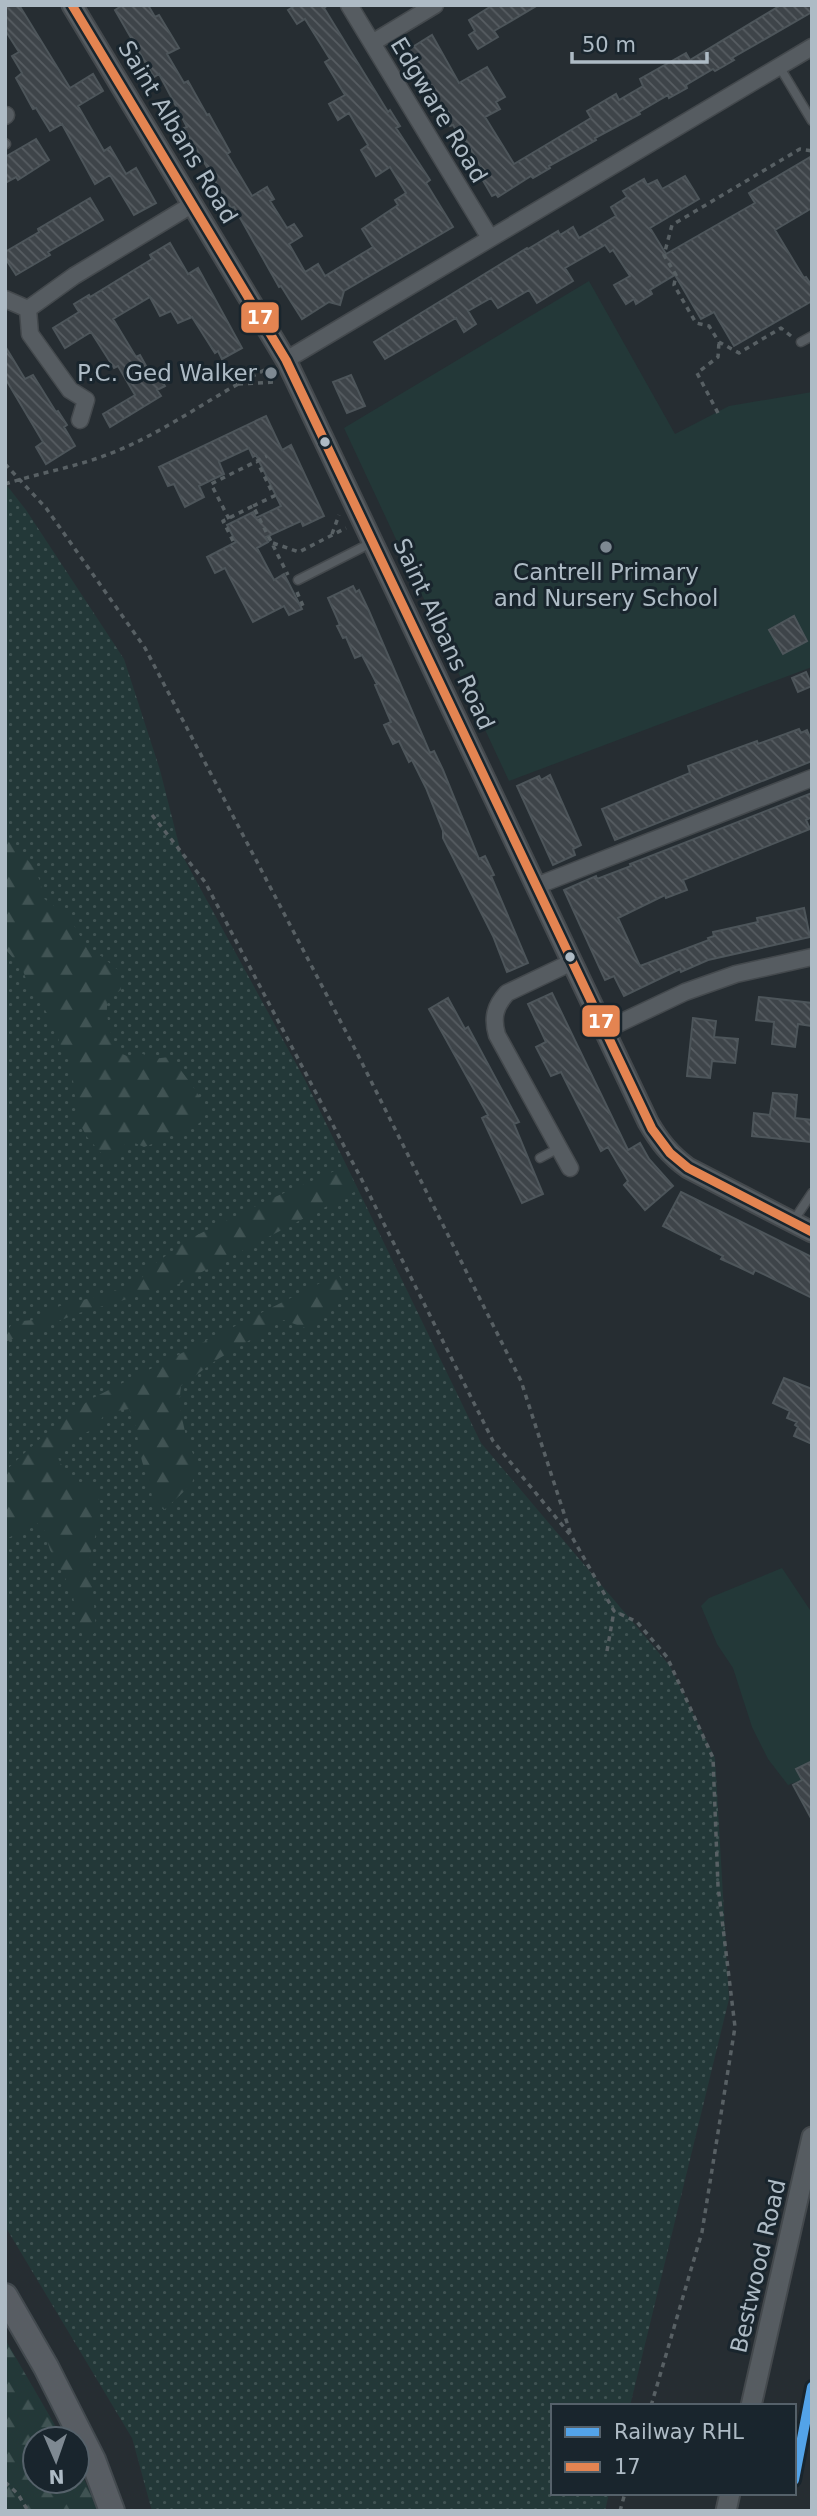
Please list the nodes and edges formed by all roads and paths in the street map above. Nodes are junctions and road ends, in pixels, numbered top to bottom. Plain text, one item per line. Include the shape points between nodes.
1 (72, 5) edge
2 (349, 5) edge
3 (435, 5) edge
4 (372, 43) junction
5 (812, 47) edge
6 (779, 66) junction
7 (812, 121) edge
8 (812, 151) edge
9 (193, 204) junction
10 (490, 238) junction
11 (5, 299) edge
12 (28, 309) junction
13 (812, 336) edge
14 (719, 342) junction
15 (801, 342) joint
16 (286, 360) junction
17 (296, 381) junction
18 (236, 384) junction
19 (718, 413) dead end
20 (80, 420) dead end
21 (267, 456) dead end
22 (257, 461) junction
23 (5, 464) edge
24 (18, 480) junction
25 (5, 484) edge
26 (253, 506) junction
27 (341, 507) dead end
28 (229, 519) junction
29 (351, 526) dead end
30 (332, 536) junction
31 (233, 541) dead end
32 (373, 541) junction
33 (272, 543) junction
34 (298, 580) dead end
35 (303, 606) dead end
36 (812, 778) edge
37 (152, 815) dead end
38 (537, 886) junction
39 (812, 957) edge
40 (572, 962) junction
41 (605, 1030) junction
42 (559, 1148) junction
43 (540, 1158) dead end
44 (570, 1168) dead end
45 (812, 1193) edge
46 (792, 1223) junction
47 (812, 1232) edge
48 (572, 1537) junction
49 (614, 1611) junction
50 (607, 1651) dead end
51 (812, 2137) edge
52 (5, 2296) edge
53 (652, 2404) edge
54 (751, 2404) edge
55 (5, 2482) edge
56 (28, 2511) edge
57 (112, 2511) edge

1 - 9 street, Saint Albans Road
2 - 4 street, Edgware Road
3 - 4 street
4 - 10 street, Edgware Road
5 - 6 street
6 - 7 lane
6 - 10 street
8 - 14 path via 800,149 672,225 664,255 676,275 674,285 696,323 709,326
9 - 12 street
9 - 16 street, Saint Albans Road
10 - 16 street
11 - 12 street
12 - 20 street via 30,334 70,390 95,399
13 - 15 lane
14 - 15 path via 739,354 781,328
14 - 19 path via 718,357 697,373
16 - 17 street, Saint Albans Road
16 - 18 path
17 - 18 path
17 - 32 street, Saint Albans Road
18 - 24 path via 174,423 108,454
21 - 22 path
22 - 26 path via 274,496
22 - 28 path via 212,484
23 - 24 path
24 - 25 path
24 - 48 path via 46,508 145,648 355,1049 521,1381
26 - 28 path
26 - 33 path
27 - 30 path
28 - 31 path via 223,522
29 - 30 path
30 - 33 path via 299,552
32 - 34 lane
32 - 38 street, Saint Albans Road
33 - 35 path
36 - 38 street
37 - 48 path via 205,883 493,1441
38 - 40 street, Saint Albans Road
39 - 41 street via 736,974
40 - 41 street, Saint Albans Road
40 - 42 street via 507,993 495,1013 497,1035
41 - 46 street, Saint Albans Road via 648,1122 672,1156
42 - 43 lane
42 - 44 street
45 - 46 lane
46 - 47 street, Saint Albans Road
48 - 49 path
49 - 50 path
49 - 53 path via 636,1622 667,1657 713,1758 718,1886 735,2027 702,2232
51 - 54 street, Bestwood Road
52 - 57 main road via 93,2460
55 - 56 path

